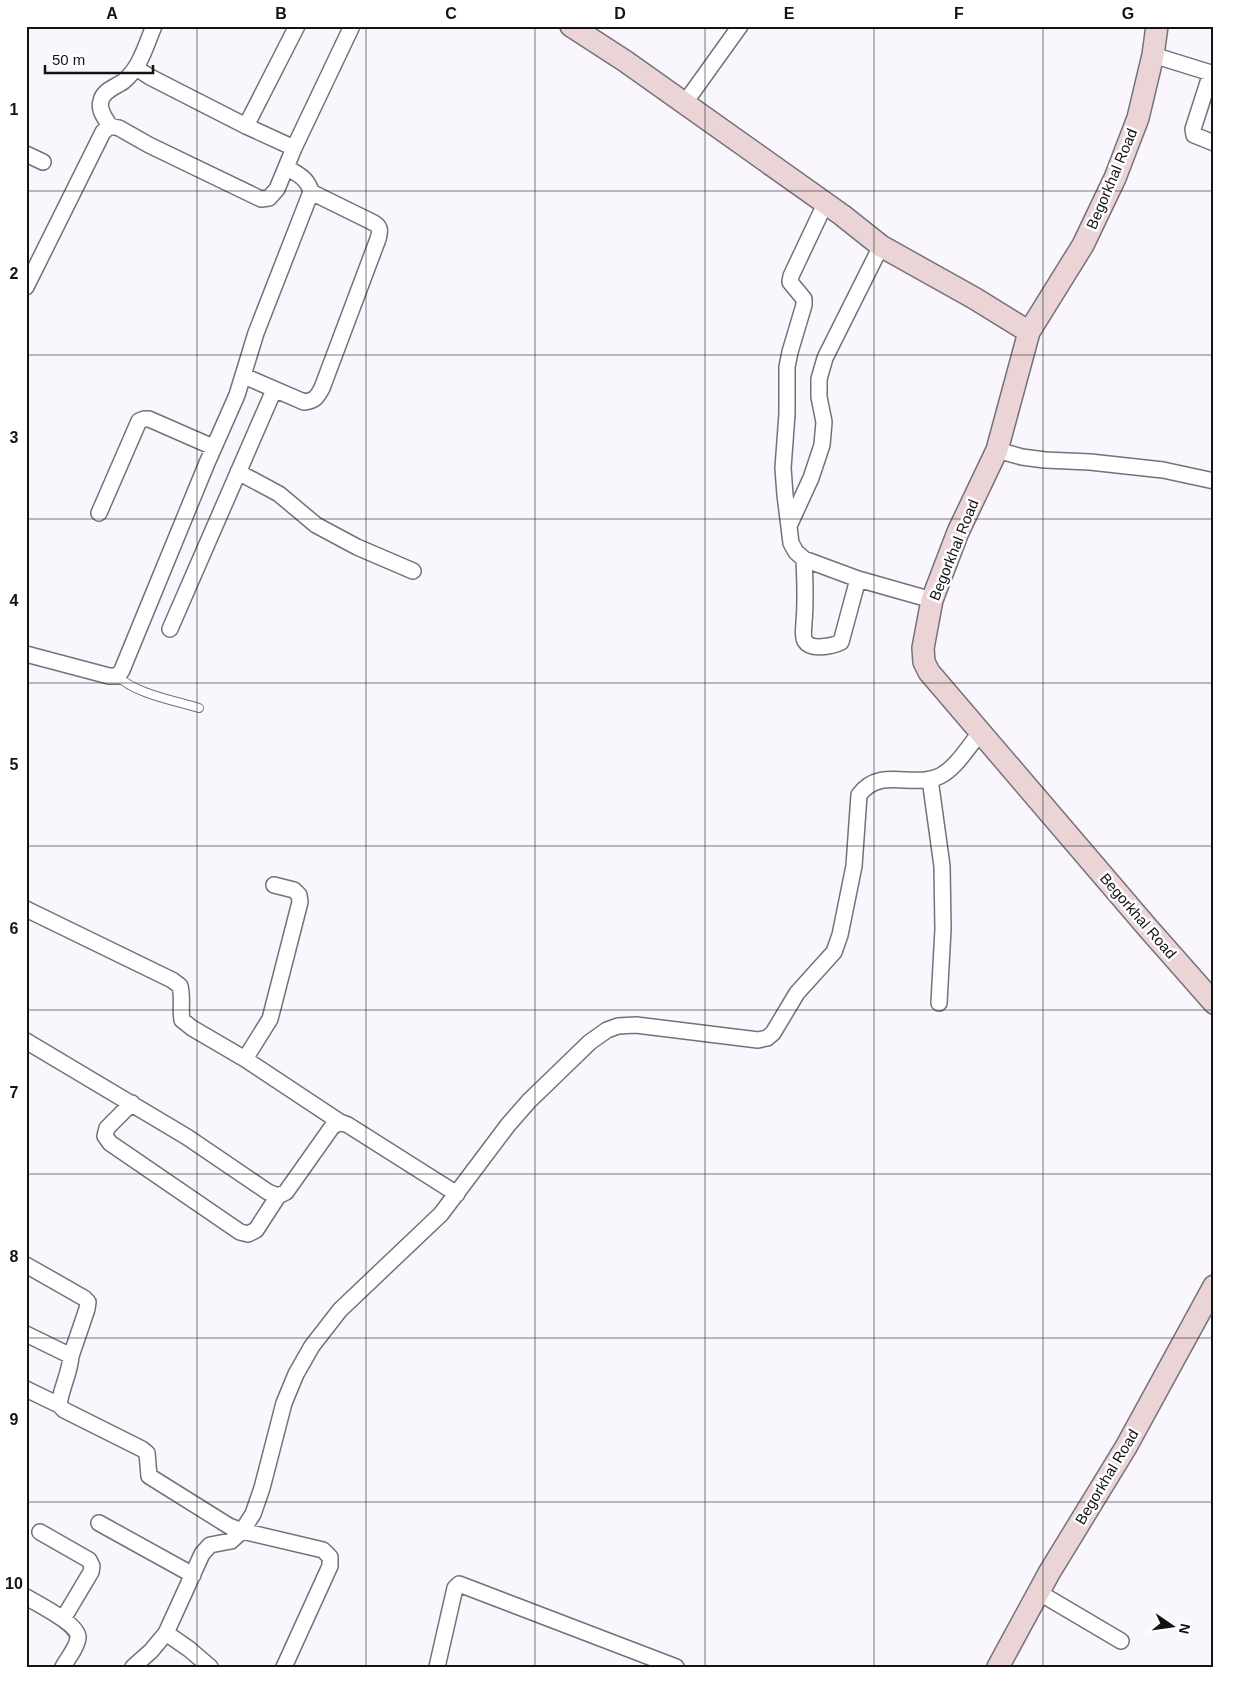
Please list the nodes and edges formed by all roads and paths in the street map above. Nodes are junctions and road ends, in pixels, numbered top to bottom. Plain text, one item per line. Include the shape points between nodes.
1 (154, 26) edge
2 (297, 26) edge
3 (352, 26) edge
4 (571, 26) edge
5 (740, 26) edge
6 (1158, 26) edge
7 (1153, 55) junction
8 (136, 68) junction
9 (1212, 73) edge
10 (684, 104) junction
11 (110, 126) junction
12 (246, 126) junction
13 (1214, 143) edge
14 (294, 148) junction
15 (26, 154) edge
16 (43, 162) dead end
17 (286, 167) junction
18 (311, 192) junction
19 (825, 204) junction
20 (881, 246) junction
21 (26, 287) edge
22 (1029, 332) junction
23 (244, 376) junction
24 (274, 390) junction
25 (214, 447) junction
26 (997, 450) junction
27 (238, 472) junction
28 (1214, 481) edge
29 (98, 513) dead end
30 (789, 526) junction
31 (804, 560) junction
32 (413, 571) dead end
33 (858, 578) junction
34 (932, 600) junction
35 (170, 629) dead end
36 (26, 654) edge
37 (118, 676) junction
38 (199, 708) dead end
39 (980, 733) junction
40 (930, 779) junction
41 (274, 885) dead end
42 (27, 912) edge
43 (939, 1003) dead end
44 (1214, 1003) edge
45 (26, 1041) edge
46 (245, 1059) junction
47 (132, 1104) junction
48 (340, 1122) junction
49 (456, 1194) junction
50 (278, 1196) junction
51 (26, 1265) edge
52 (1214, 1286) edge
53 (26, 1334) edge
54 (71, 1356) junction
55 (26, 1389) edge
56 (59, 1405) junction
57 (99, 1523) dead end
58 (40, 1532) dead end
59 (242, 1532) junction
60 (193, 1575) junction
61 (1038, 1592) junction
62 (26, 1597) edge
63 (63, 1619) junction
64 (166, 1633) junction
65 (1121, 1641) dead end
66 (63, 1667) edge
67 (133, 1667) edge
68 (210, 1667) edge
69 (284, 1667) edge
70 (438, 1667) edge
71 (676, 1667) edge
72 (998, 1667) edge

1 - 8 street
2 - 12 street
3 - 14 street
4 - 10 street
5 - 10 street
6 - 7 street, Begorkhal Road
7 - 9 street
7 - 22 street, Begorkhal Road via 1138,118 1116,178 1083,245
8 - 11 street via 100,100 101,111
8 - 12 street
9 - 13 street via 1193,129 1194,135
10 - 19 street
11 - 17 street via 261,199 269,198 277,189
11 - 21 street via 103,132
12 - 14 street
14 - 17 street
15 - 16 street
17 - 18 street via 309,184
18 - 23 street via 256,334
18 - 24 street via 374,223 380,231 316,398 304,402
19 - 20 street
19 - 30 street via 790,282 804,299 804,305 787,367 783,468
20 - 22 street
20 - 30 street via 825,358 819,379 824,422 822,445
22 - 26 street, Begorkhal Road
23 - 24 street
23 - 25 street
24 - 27 street
25 - 29 street via 149,419 139,421
25 - 37 street
26 - 28 street via 1045,460 1163,470
26 - 34 street, Begorkhal Road via 958,532
27 - 32 street via 279,494 316,526
27 - 35 street
30 - 31 street via 791,543
31 - 33 street
31 - 33 street via 803,636 811,646 834,646 841,642
33 - 34 street
34 - 39 street, Begorkhal Road via 923,648 924,662
36 - 37 street
37 - 38 lane via 140,690
39 - 40 street via 948,770
39 - 44 street, Begorkhal Road
40 - 43 street via 942,866
40 - 49 street via 878,780 864,787 859,795 854,866 834,952 797,993 773,1033 758,1040 636,1025 607,1030 590,1042 529,1101
41 - 46 street via 294,890 300,902 270,1020
42 - 46 street via 172,980 180,986 182,1020
45 - 47 street
46 - 48 street
47 - 50 street
47 - 50 street via 107,1128 105,1136 110,1143 240,1232 248,1234 256,1230
48 - 49 street
48 - 50 street via 332,1127 286,1192
49 - 59 street via 441,1214 340,1310 312,1346 284,1403 262,1488 253,1514
51 - 54 street via 88,1302
52 - 61 street, Begorkhal Road via 1126,1447
53 - 54 street
54 - 56 street
55 - 56 street
56 - 59 street via 142,1449 147,1453 149,1476
57 - 60 street
58 - 63 street via 89,1560 92,1566
59 - 60 street via 231,1540 210,1545 202,1554
59 - 69 street via 323,1550 330,1557 330,1566
60 - 64 street
61 - 65 street
61 - 72 street, Begorkhal Road
62 - 63 street
63 - 66 street via 77,1631 78,1636
64 - 67 street
64 - 68 street
70 - 71 street via 455,1588 459,1584

